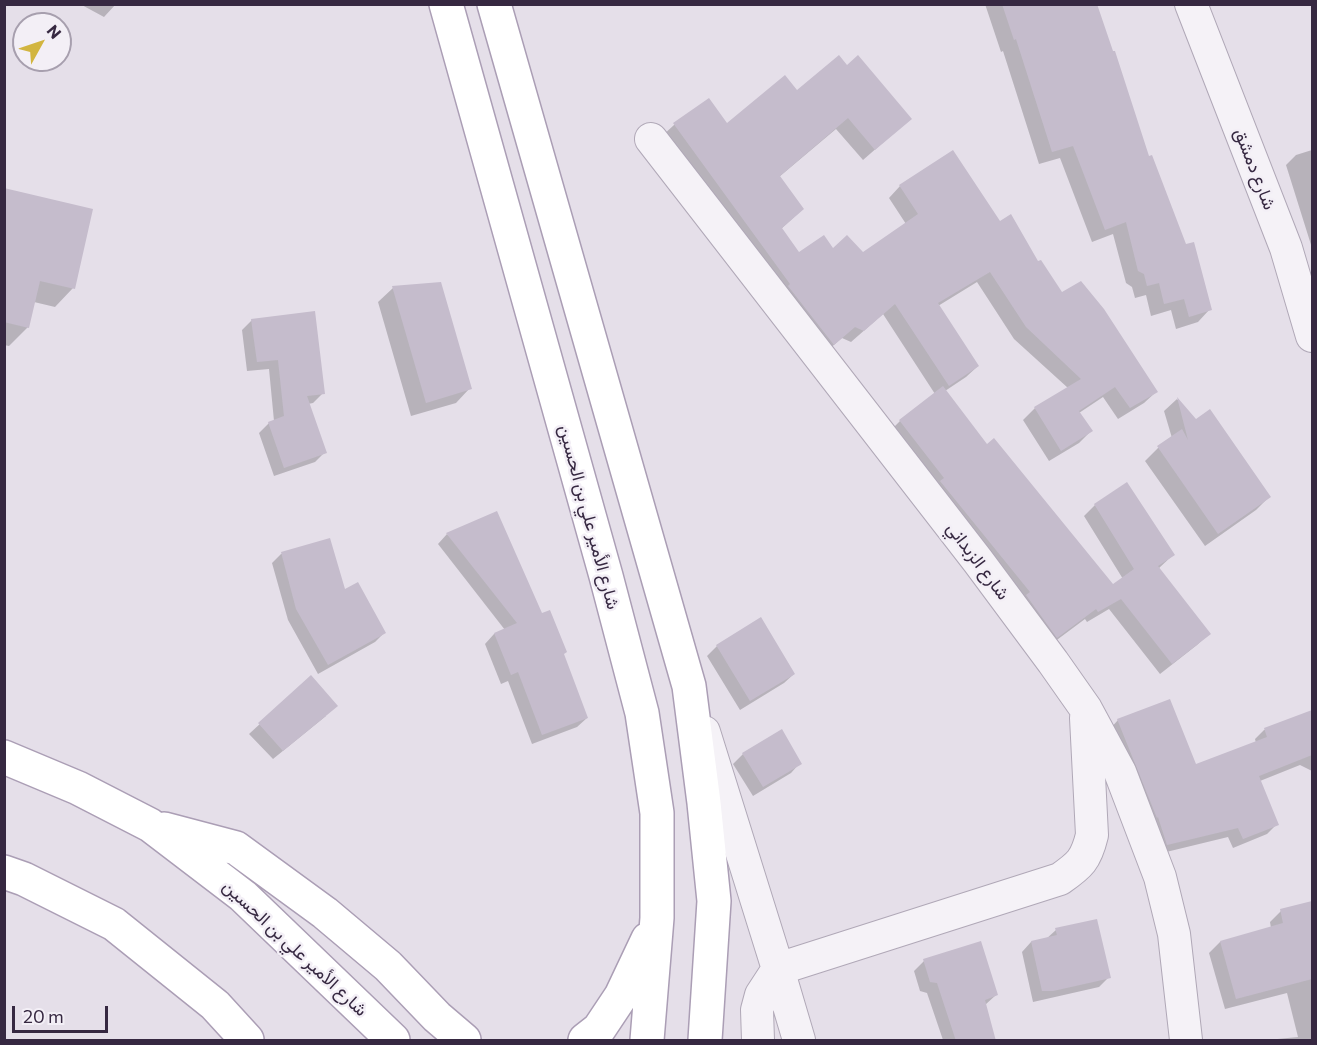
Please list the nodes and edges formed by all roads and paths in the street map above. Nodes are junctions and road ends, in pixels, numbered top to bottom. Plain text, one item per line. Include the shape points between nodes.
1 (447, 4) edge
2 (494, 4) edge
3 (1191, 4) edge
4 (651, 139) dead end
5 (1312, 336) edge
6 (689, 686) junction
7 (1086, 709) junction
8 (4, 757) edge
9 (150, 825) junction
10 (4, 872) edge
11 (657, 918) junction
12 (778, 969) junction
13 (247, 1041) edge
14 (393, 1041) edge
15 (464, 1041) edge
16 (585, 1041) edge
17 (647, 1041) edge
18 (705, 1041) edge
19 (758, 1041) edge
20 (799, 1041) edge
21 (1186, 1041) edge

1 - 11 main road, شارع الأمير علي بن الحسين via 642,713 657,813
2 - 6 main road
3 - 5 street, شارع دمشق via 1286,248
4 - 7 street, شارع الزبداني via 978,561
6 - 12 street
6 - 18 main road via 714,901
7 - 12 street via 1092,835 1087,853 1077,867 1060,879
7 - 21 street, شارع الزبداني via 1120,772 1160,878 1174,934
8 - 9 main road, شارع الأمير علي بن الحسين via 78,788
9 - 14 main road, شارع الأمير علي بن الحسين via 243,896
9 - 15 main road via 236,848 326,913 388,966
10 - 13 main road via 114,924 215,1005
11 - 16 main road via 621,996 599,1029
11 - 17 main road, شارع الأمير علي بن الحسين
12 - 19 street via 761,995 757,1010
12 - 20 street

